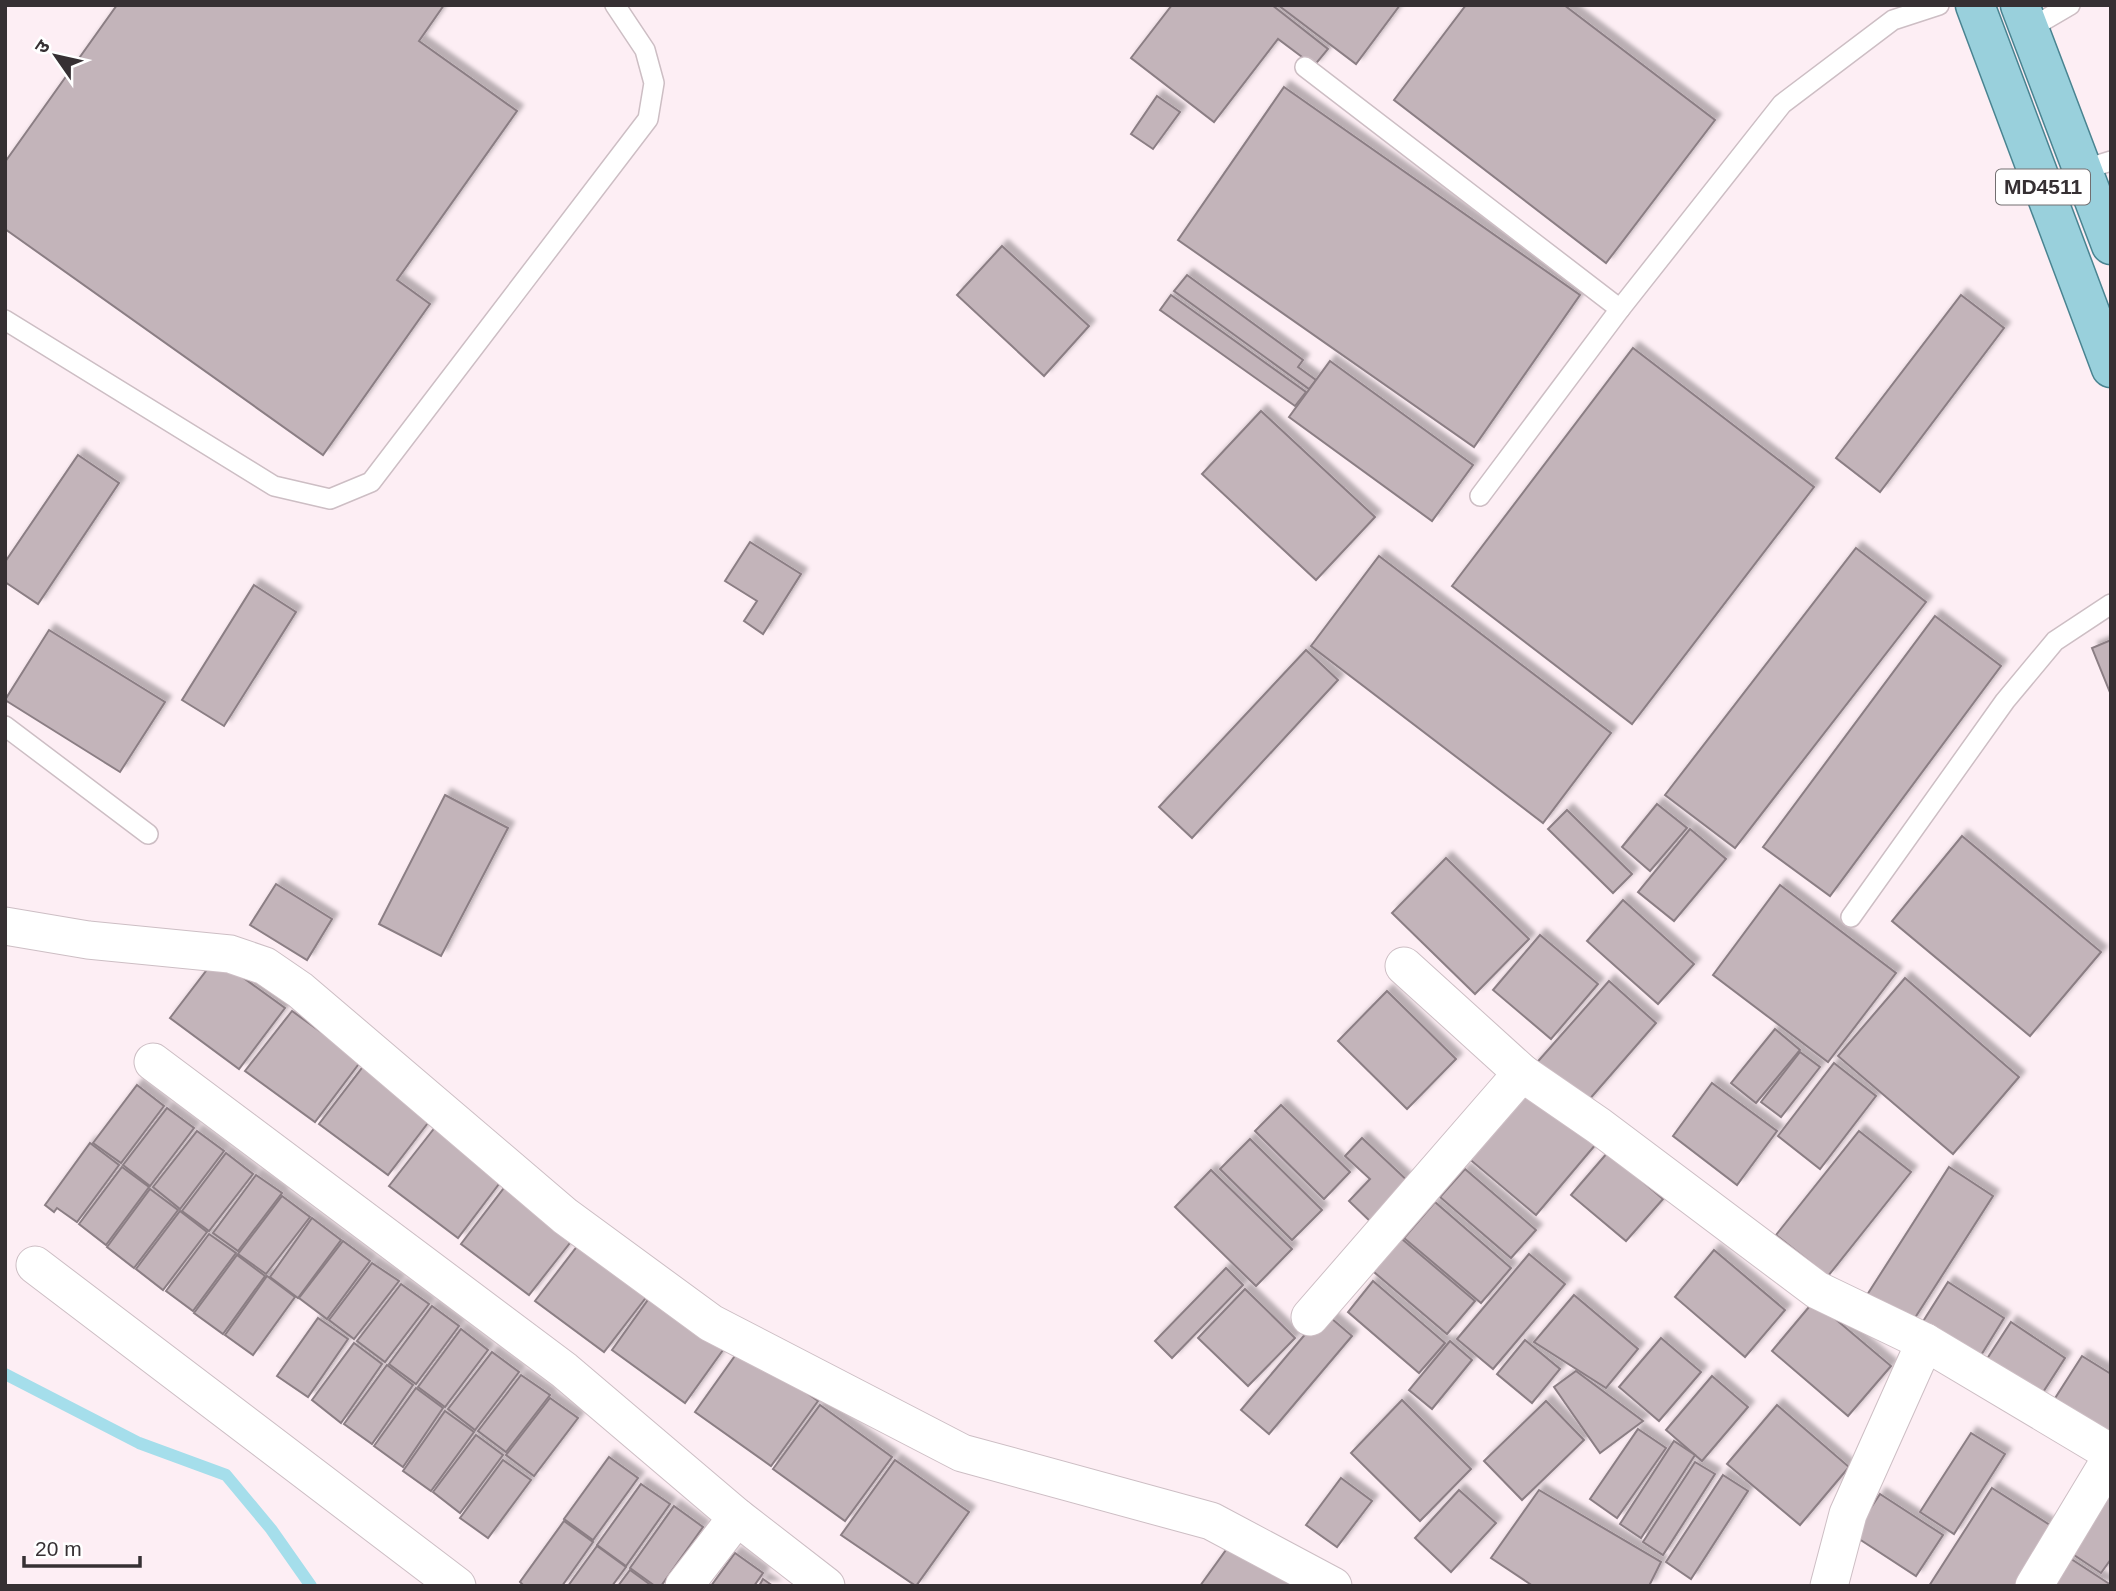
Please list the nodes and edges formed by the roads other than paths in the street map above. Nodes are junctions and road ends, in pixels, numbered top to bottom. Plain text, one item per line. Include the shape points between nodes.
1 (615, 5) edge
2 (1939, 5) edge
3 (1975, 5) edge
4 (2070, 5) edge
5 (2024, 17) edge
6 (1305, 67) dead end
7 (2096, 165) edge
8 (2111, 245) edge
9 (1620, 309) junction
10 (5, 320) edge
11 (2111, 368) edge
12 (1480, 496) dead end
13 (2111, 604) edge
14 (5, 726) edge
15 (148, 834) dead end
16 (1851, 917) dead end
17 (5, 926) edge
18 (1404, 967) dead end
19 (153, 1062) dead end
20 (1522, 1073) junction
21 (36, 1265) dead end
22 (1310, 1317) dead end
23 (1925, 1342) junction
24 (2111, 1455) edge
25 (737, 1517) junction
26 (457, 1586) edge
27 (684, 1586) edge
28 (826, 1586) edge
29 (1333, 1586) edge
30 (1829, 1586) edge
31 (2034, 1586) edge

1 - 10 lane via 645,50 653,83 648,119 371,482 330,499 274,486
2 - 9 lane via 1893,20 1782,104
3 - 11 main road, MD4511
4 - 5 lane
5 - 7 main road, MD4511
6 - 9 lane
7 - 8 main road, MD4511
9 - 12 lane
13 - 16 lane via 2055,641 2005,701
14 - 15 lane
17 - 29 street via 88,940 230,954 265,967 300,990 565,1216 711,1323 962,1453 1211,1521
18 - 20 street
19 - 25 street via 564,1370
20 - 22 street
20 - 23 street via 1817,1290
21 - 26 street
23 - 24 street
23 - 30 street via 1848,1514
24 - 31 street
25 - 27 street
25 - 28 street

